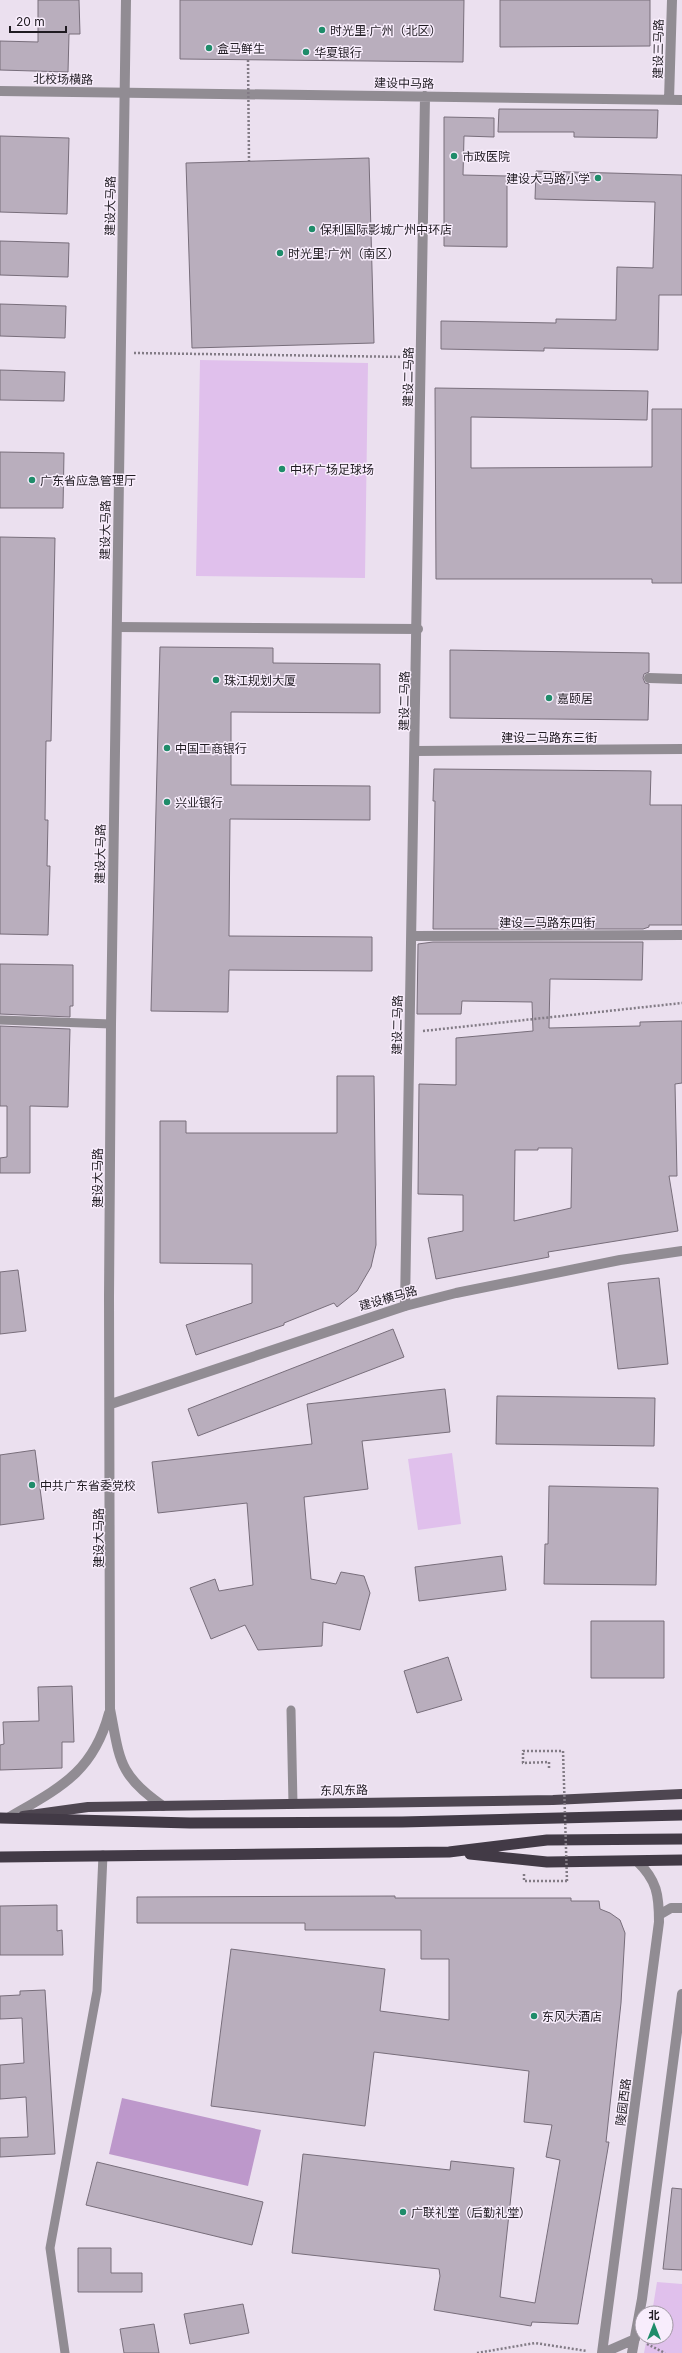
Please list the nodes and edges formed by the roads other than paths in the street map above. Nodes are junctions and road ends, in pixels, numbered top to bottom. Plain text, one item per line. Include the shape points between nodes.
1 (126, 0) edge
2 (672, 0) edge
3 (0, 91) edge
4 (125, 93) junction
5 (426, 96) junction
6 (669, 100) junction
7 (682, 100) edge
8 (117, 627) junction
9 (418, 630) junction
10 (649, 678) dead end
11 (682, 679) edge
12 (682, 749) edge
13 (416, 751) junction
14 (682, 935) edge
15 (412, 936) junction
16 (0, 1020) edge
17 (111, 1024) junction
18 (682, 1251) edge
19 (405, 1306) junction
20 (111, 1404) junction
21 (110, 1709) junction
22 (291, 1710) dead end
23 (682, 1794) edge
24 (293, 1804) junction
25 (163, 1806) junction
26 (682, 1815) edge
27 (4, 1818) edge
28 (682, 1839) edge
29 (449, 1852) junction
30 (103, 1855) junction
31 (0, 1857) edge
32 (637, 1860) junction
33 (682, 1860) edge
34 (682, 1908) edge
35 (659, 1915) junction
36 (682, 1994) edge
37 (640, 2305) edge
38 (634, 2339) edge
39 (65, 2353) edge
40 (603, 2353) edge

1 - 4 street, 建设大马路
2 - 6 street, 建设三马路
3 - 4 street, 北校场横路
4 - 5 street, 建设中马路
4 - 8 street, 建设大马路
5 - 6 street, 建设中马路
5 - 9 street, 建设二马路
6 - 7 street, 建设中马路
8 - 9 street
8 - 17 street, 建设大马路
9 - 13 street, 建设二马路
10 - 11 street
12 - 13 street, 建设二马路东三街
13 - 15 street, 建设二马路
14 - 15 street, 建设二马路东四街
15 - 19 street, 建设二马路
16 - 17 lane
17 - 20 street, 建设大马路
18 - 19 street, 建设横马路 via 620,1260
19 - 20 street, 建设横马路
20 - 21 street, 建设大马路
21 - 25 street via 122,1764 130,1779 141,1791
21 - 27 street via 104,1732 83,1767 65,1784
22 - 24 lane
23 - 24 main road, 东风东路 via 553,1800
24 - 25 main road, 东风东路
25 - 27 main road, 东风东路 via 81,1808
26 - 27 highway via 190,1823
28 - 29 highway via 547,1840
29 - 30 highway
29 - 32 highway via 547,1862
30 - 31 highway
30 - 39 lane via 97,1991 50,2248
32 - 33 highway
32 - 35 street, 陵园西路 via 650,1874 657,1895
34 - 35 street via 671,1908
35 - 40 street, 陵园西路
36 - 37 street
38 - 40 street

